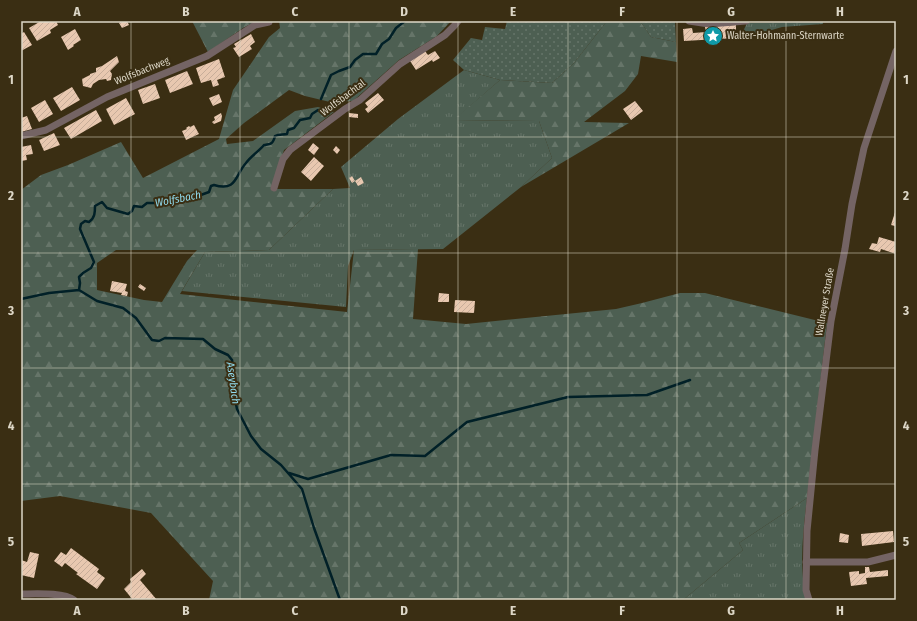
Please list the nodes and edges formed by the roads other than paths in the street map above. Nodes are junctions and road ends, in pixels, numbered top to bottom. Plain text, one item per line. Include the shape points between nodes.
1 (458, 21) edge
2 (689, 21) edge
3 (746, 21) edge
4 (269, 22) dead end
5 (896, 50) edge
6 (21, 136) edge
7 (274, 188) dead end
8 (896, 555) edge
9 (806, 562) junction
10 (21, 594) edge
11 (74, 600) edge
12 (808, 600) edge

1 - 7 street, Wolfsbachtal via 444,35 400,64 360,100 290,150 282,159
2 - 3 street via 709,24
4 - 6 street, Wolfsbachweg via 255,25 207,56 107,97 46,130
5 - 9 street, Wallneyer Straße via 864,148 831,321 810,493
8 - 9 street via 868,562
9 - 12 street, Wallneyer Straße
10 - 11 street via 67,596

